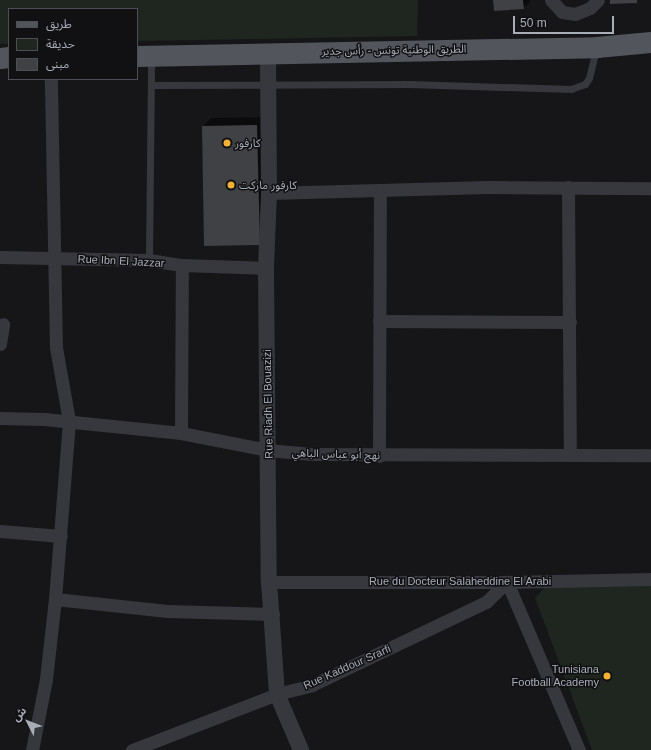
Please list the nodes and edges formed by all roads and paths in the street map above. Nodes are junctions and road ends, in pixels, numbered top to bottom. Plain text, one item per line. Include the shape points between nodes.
1 (551, 0) edge
2 (598, 0) edge
3 (651, 42) edge
4 (597, 47) junction
5 (268, 53) junction
6 (144, 56) edge
7 (51, 80) edge
8 (269, 84) junction
9 (152, 86) junction
10 (568, 187) junction
11 (651, 188) edge
12 (380, 191) junction
13 (269, 193) junction
14 (0, 257) edge
15 (55, 257) junction
16 (149, 260) junction
17 (182, 265) junction
18 (266, 268) junction
19 (379, 321) junction
20 (570, 322) junction
21 (4, 324) dead end
22 (0, 344) edge
23 (0, 418) edge
24 (69, 421) junction
25 (181, 433) junction
26 (268, 450) junction
27 (570, 455) junction
28 (651, 455) edge
29 (379, 456) junction
30 (0, 531) edge
31 (61, 536) junction
32 (651, 579) edge
33 (269, 582) junction
34 (506, 582) junction
35 (55, 599) junction
36 (273, 614) junction
37 (277, 694) junction
38 (298, 749) edge
39 (32, 750) edge
40 (132, 750) edge
41 (579, 750) edge

1 - 2 street via 562,12 575,14 590,8
3 - 4 main road, الطريق الوطنية تونس - رأس جدير
4 - 5 main road, الطريق الوطنية تونس - رأس جدير
4 - 8 lane via 589,78 585,84 571,89
5 - 6 main road, الطريق الوطنية تونس - رأس جدير
5 - 8 street, Rue Riadh El Bouazizi
6 - 9 lane
7 - 15 street
8 - 9 lane
8 - 13 street, Rue Riadh El Bouazizi
9 - 16 lane
10 - 11 street
10 - 12 street
10 - 20 street
12 - 13 street
12 - 19 street
13 - 18 street, Rue Riadh El Bouazizi
14 - 15 street, Rue Ibn El Jazzar
15 - 16 street, Rue Ibn El Jazzar
15 - 24 street via 56,347
16 - 17 street, Rue Ibn El Jazzar
17 - 18 street, Rue Ibn El Jazzar
17 - 25 street
18 - 26 street, Rue Riadh El Bouazizi
19 - 20 street
19 - 29 street
20 - 27 street
21 - 22 street
23 - 24 street, نهج أبو عباس الباهي
24 - 25 street, نهج أبو عباس الباهي
24 - 31 street
25 - 26 street, نهج أبو عباس الباهي
26 - 29 street, نهج أبو عباس الباهي
26 - 33 street, Rue Riadh El Bouazizi
27 - 28 street, نهج أبو عباس الباهي
27 - 29 street, نهج أبو عباس الباهي
30 - 31 street
31 - 35 street
32 - 34 street, Rue du Docteur Salaheddine El Arabi
33 - 34 street, Rue du Docteur Salaheddine El Arabi
33 - 36 street, Rue Riadh El Bouazizi
34 - 37 street, Rue Kaddour Srarfi via 486,602 312,685
34 - 41 street
35 - 36 street via 167,610
35 - 39 street via 46,679
36 - 37 street, Rue Riadh El Bouazizi
37 - 38 street, Rue Riadh El Bouazizi
37 - 40 street, Rue Kaddour Srarfi

